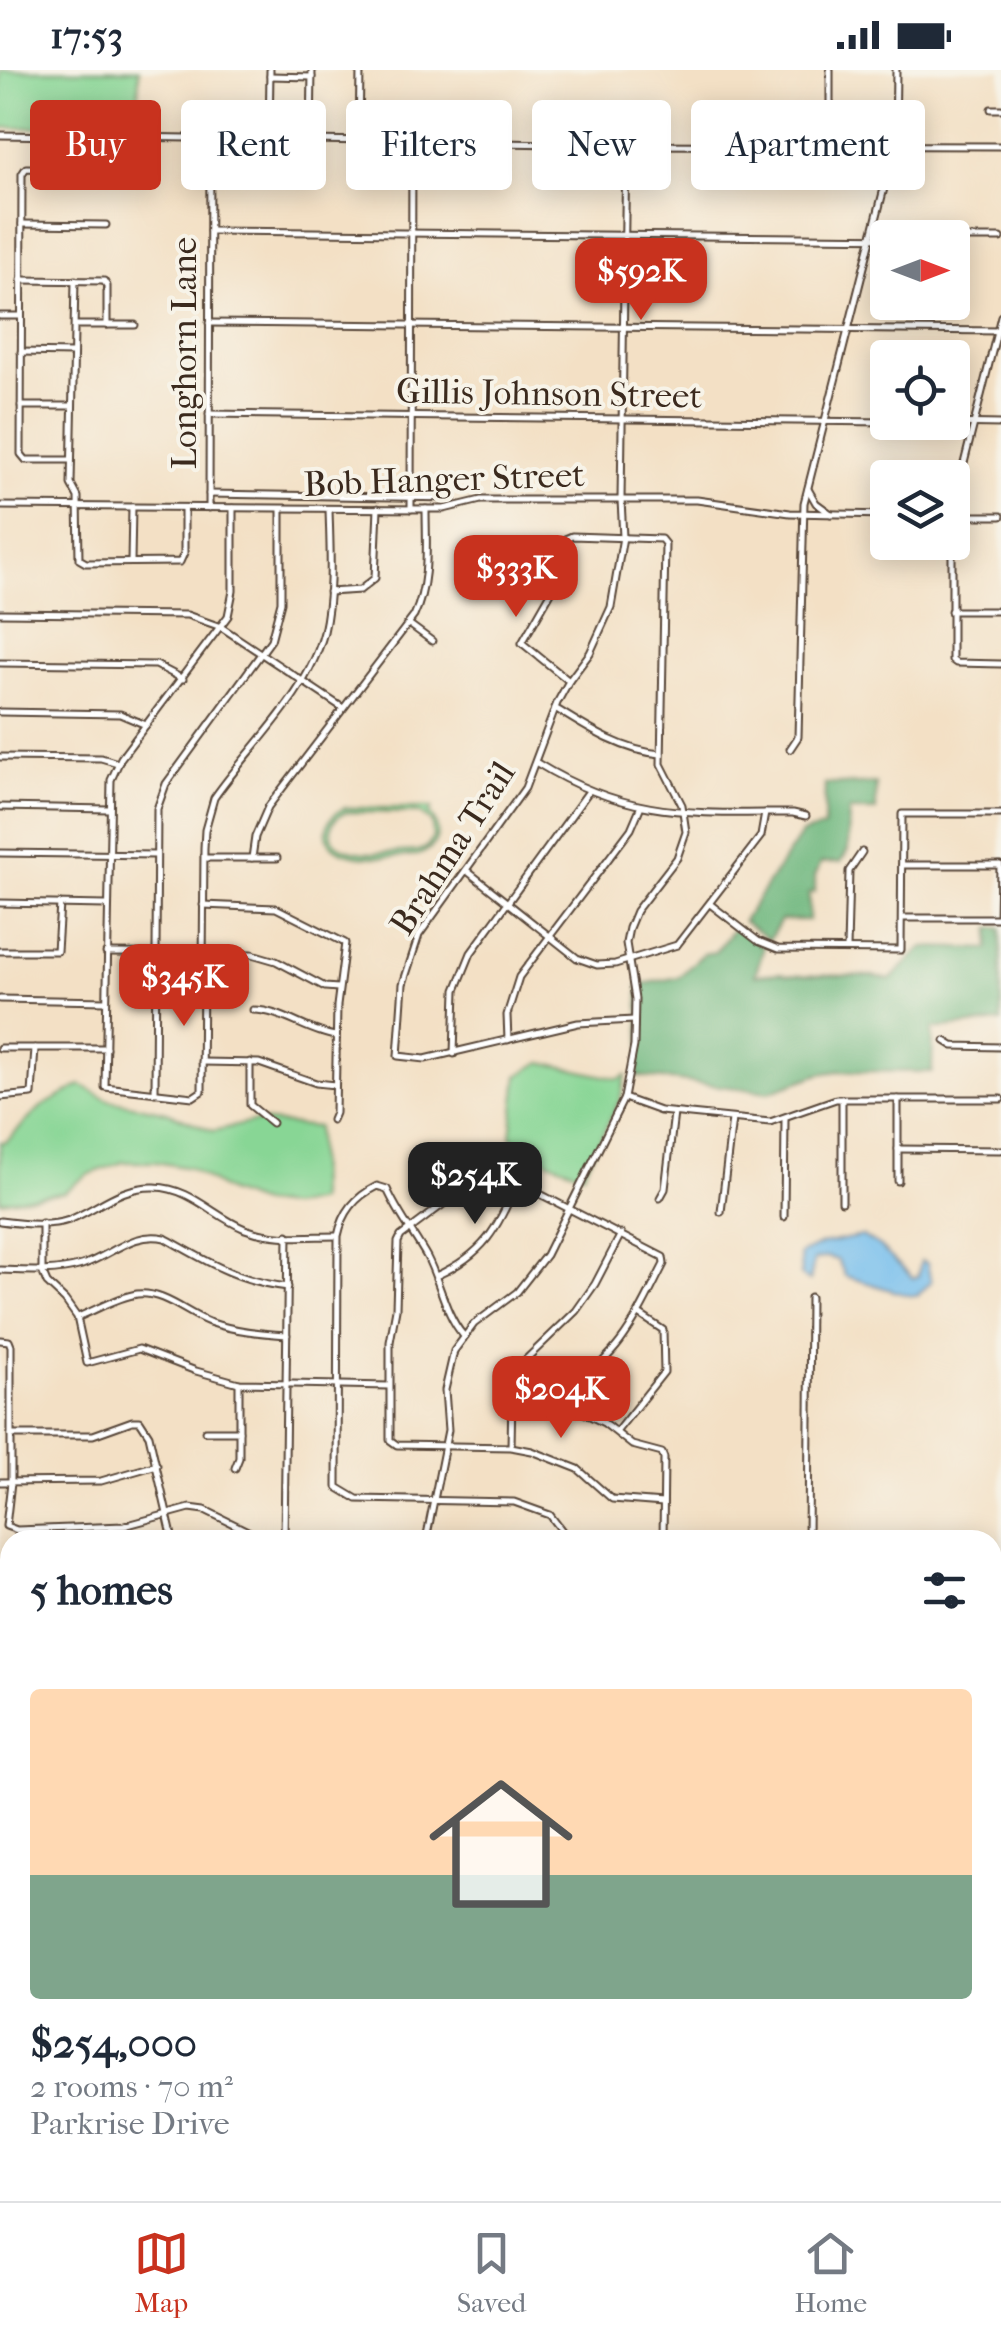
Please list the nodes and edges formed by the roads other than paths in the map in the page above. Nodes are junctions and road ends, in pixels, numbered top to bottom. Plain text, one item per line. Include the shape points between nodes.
1 (360, 70) edge
2 (830, 70) edge
3 (896, 70) edge
4 (270, 73) edge
5 (312, 74) edge
6 (270, 100) edge
7 (312, 100) edge
8 (360, 100) edge
9 (830, 100) edge
10 (896, 100) edge
11 (991, 108) dead end
12 (1001, 109) edge
13 (0, 136) edge
14 (30, 136) edge
15 (925, 146) edge
16 (1001, 146) edge
17 (30, 170) edge
18 (210, 190) edge
19 (412, 190) edge
20 (625, 190) edge
21 (884, 190) edge
22 (876, 220) edge
23 (22, 224) junction
24 (106, 225) dead end
25 (210, 231) junction
26 (412, 233) junction
27 (624, 235) junction
28 (870, 237) edge
29 (970, 238) edge
30 (1001, 238) edge
31 (870, 245) edge
32 (22, 280) junction
33 (75, 280) junction
34 (0, 316) edge
35 (22, 316) junction
36 (1001, 316) edge
37 (210, 323) junction
38 (75, 325) junction
39 (108, 325) junction
40 (134, 325) dead end
41 (412, 325) junction
42 (623, 327) junction
43 (849, 329) junction
44 (999, 331) edge
45 (21, 352) junction
46 (72, 352) junction
47 (21, 406) junction
48 (71, 406) junction
49 (209, 414) junction
50 (411, 417) junction
51 (622, 419) junction
52 (826, 422) junction
53 (870, 422) edge
54 (970, 424) edge
55 (974, 424) junction
56 (1001, 424) edge
57 (71, 460) junction
58 (965, 460) edge
59 (808, 488) junction
60 (209, 494) junction
61 (410, 497) junction
62 (453, 498) dead end
63 (621, 500) junction
64 (0, 506) edge
65 (78, 506) junction
66 (132, 507) junction
67 (184, 508) junction
68 (209, 508) junction
69 (233, 508) junction
70 (281, 508) junction
71 (378, 508) junction
72 (329, 509) junction
73 (411, 509) junction
74 (426, 509) junction
75 (802, 514) junction
76 (834, 515) junction
77 (970, 515) edge
78 (870, 516) edge
79 (1001, 516) edge
80 (623, 536) junction
81 (952, 560) edge
82 (131, 562) junction
83 (329, 592) junction
84 (951, 611) junction
85 (1001, 611) edge
86 (0, 613) edge
87 (409, 624) junction
88 (220, 626) junction
89 (432, 641) dead end
90 (264, 654) junction
91 (0, 663) edge
92 (1001, 664) edge
93 (183, 679) junction
94 (303, 680) junction
95 (569, 681) junction
96 (343, 708) junction
97 (555, 708) junction
98 (0, 712) edge
99 (146, 724) junction
100 (790, 749) dead end
101 (661, 754) junction
102 (0, 757) edge
103 (118, 763) junction
104 (537, 763) junction
105 (589, 791) junction
106 (0, 807) edge
107 (640, 808) junction
108 (108, 809) junction
109 (685, 813) junction
110 (765, 813) junction
111 (1001, 814) edge
112 (806, 816) dead end
113 (862, 852) dead end
114 (0, 853) edge
115 (108, 855) junction
116 (156, 855) junction
117 (205, 858) junction
118 (252, 858) junction
119 (276, 858) dead end
120 (902, 865) junction
121 (1000, 865) edge
122 (466, 870) junction
123 (0, 904) edge
124 (60, 904) junction
125 (507, 904) junction
126 (710, 904) junction
127 (106, 905) junction
128 (203, 905) junction
129 (902, 918) junction
130 (999, 918) edge
131 (549, 936) junction
132 (847, 949) junction
133 (0, 951) edge
134 (106, 953) junction
135 (156, 954) junction
136 (203, 954) junction
137 (628, 961) junction
138 (338, 988) junction
139 (0, 1000) edge
140 (106, 1001) junction
141 (253, 1010) dead end
142 (634, 1020) junction
143 (336, 1036) junction
144 (508, 1040) junction
145 (945, 1041) dead end
146 (1001, 1047) edge
147 (0, 1048) edge
148 (35, 1048) junction
149 (106, 1048) junction
150 (454, 1054) junction
151 (202, 1062) junction
152 (250, 1062) junction
153 (336, 1085) junction
154 (154, 1094) junction
155 (0, 1097) edge
156 (624, 1098) junction
157 (842, 1099) junction
158 (898, 1099) junction
159 (1001, 1100) edge
160 (674, 1113) junction
161 (732, 1119) junction
162 (785, 1119) junction
163 (332, 1120) dead end
164 (272, 1122) dead end
165 (898, 1149) junction
166 (1001, 1150) edge
167 (898, 1181) dead end
168 (517, 1182) junction
169 (660, 1198) dead end
170 (842, 1202) dead end
171 (569, 1208) junction
172 (721, 1212) dead end
173 (784, 1217) dead end
174 (0, 1221) edge
175 (42, 1224) junction
176 (408, 1230) junction
177 (620, 1234) junction
178 (288, 1236) junction
179 (338, 1236) junction
180 (0, 1270) edge
181 (42, 1271) junction
182 (436, 1276) junction
183 (288, 1287) junction
184 (810, 1297) dead end
185 (639, 1314) junction
186 (76, 1317) junction
187 (287, 1335) junction
188 (462, 1335) junction
189 (0, 1340) edge
190 (239, 1383) junction
191 (286, 1386) junction
192 (337, 1386) junction
193 (390, 1386) junction
194 (512, 1393) junction
195 (568, 1405) junction
196 (239, 1431) junction
197 (205, 1432) dead end
198 (616, 1432) junction
199 (11, 1435) junction
200 (445, 1446) junction
201 (511, 1448) junction
202 (157, 1465) junction
203 (235, 1468) dead end
204 (0, 1482) edge
205 (11, 1482) junction
206 (435, 1500) junction
207 (663, 1502) junction
208 (169, 1514) junction
209 (171, 1530) edge
210 (246, 1530) edge
211 (284, 1530) edge
212 (428, 1530) edge
213 (562, 1530) edge
214 (663, 1530) edge
215 (808, 1530) edge

1 - 8 street
2 - 9 street
3 - 10 street
4 - 5 street
4 - 6 street
5 - 7 street
11 - 12 street
13 - 14 street
15 - 16 street
17 - 23 street via 23,170
18 - 25 street, Longhorn Lane
19 - 26 street
20 - 27 street, Brahma Trail
21 - 22 street
23 - 24 street
23 - 32 street
25 - 26 street
25 - 37 street, Longhorn Lane
26 - 27 street
26 - 41 street
27 - 28 street
27 - 42 street, Brahma Trail
29 - 30 street
31 - 43 street
32 - 33 street
32 - 35 street
33 - 38 street
33 - 39 street via 106,283
34 - 35 street
35 - 45 street
36 - 44 street
37 - 41 street
37 - 49 street, Longhorn Lane
38 - 39 street
38 - 46 street
39 - 40 street
41 - 42 street
41 - 50 street
42 - 43 street
42 - 51 street, Brahma Trail
43 - 44 street
43 - 52 street
44 - 55 street
45 - 46 street
45 - 47 street
46 - 48 street
47 - 48 street
47 - 57 street via 23,458
48 - 57 street
49 - 50 street, Gillis Johnson Street
49 - 60 street, Longhorn Lane
50 - 51 street, Gillis Johnson Street
50 - 61 street
51 - 52 street, Gillis Johnson Street
51 - 63 street, Brahma Trail
52 - 53 street, Gillis Johnson Street
52 - 59 street
54 - 55 street, Gillis Johnson Street
55 - 56 street, Gillis Johnson Street
55 - 58 street
57 - 65 street
59 - 75 street
59 - 76 street
60 - 61 street, Bob Hanger Street
60 - 68 street, Longhorn Lane
61 - 62 street, Bob Hanger Street
61 - 73 street
63 - 74 street, Bob Hanger Street via 481,500
63 - 75 street, Bob Hanger Street via 697,500
63 - 80 street, Brahma Trail
64 - 65 street, Bob Hanger Street
65 - 66 street, Bob Hanger Street
65 - 82 street via 81,562
66 - 67 street, Bob Hanger Street
66 - 82 street
67 - 68 street, Bob Hanger Street
67 - 82 street via 180,562
68 - 69 street, Bob Hanger Street
69 - 70 street, Bob Hanger Street
69 - 88 street via 233,591
70 - 72 street, Bob Hanger Street
70 - 90 street via 281,602
71 - 72 street, Bob Hanger Street
71 - 73 street, Bob Hanger Street
71 - 83 street via 373,582
72 - 83 street
73 - 74 street, Bob Hanger Street
74 - 87 street via 425,578
75 - 76 street, Bob Hanger Street
75 - 100 street via 798,737
76 - 78 street, Bob Hanger Street
77 - 79 street
80 - 95 street, Brahma Trail via 611,607
80 - 95 street via 568,537 553,590 522,643
80 - 101 street via 665,544
81 - 84 street
83 - 94 street via 324,632
84 - 85 street
84 - 92 street via 952,660
86 - 88 street via 187,614
87 - 89 street
87 - 96 street
88 - 90 street
88 - 93 street
90 - 94 street
90 - 116 street via 166,784 157,809
91 - 93 street via 156,665
93 - 99 street
94 - 96 street
94 - 117 street via 214,798
95 - 97 street, Brahma Trail
96 - 118 street via 260,818
97 - 101 street via 605,737
97 - 104 street, Brahma Trail
98 - 99 street via 120,714
99 - 103 street
101 - 109 street
102 - 103 street
103 - 108 street
104 - 105 street
104 - 122 street, Brahma Trail
105 - 107 street
105 - 125 street
106 - 108 street
107 - 109 street
107 - 131 street
108 - 115 street
109 - 110 street
109 - 137 street via 677,858 629,928
110 - 112 street
110 - 126 street via 761,836
111 - 120 street via 902,814
113 - 132 street via 848,871
114 - 115 street
115 - 116 street
115 - 127 street
116 - 135 street
117 - 118 street
117 - 128 street
118 - 119 street
120 - 121 street
120 - 129 street
121 - 130 street
122 - 125 street
122 - 150 street, Brahma Trail via 411,955 399,1009 398,1056
123 - 124 street
124 - 127 street
124 - 133 street via 56,951
125 - 131 street
125 - 150 street via 462,972
126 - 132 street via 768,946
126 - 137 street via 677,945
127 - 134 street
128 - 136 street
128 - 138 street via 276,908 340,940 346,946
129 - 130 street
129 - 132 street via 901,950
131 - 137 street via 584,962
131 - 144 street via 510,997
134 - 135 street
134 - 140 street
135 - 136 street
135 - 154 street
136 - 138 street via 258,955
136 - 151 street
137 - 142 street
138 - 143 street
139 - 140 street
140 - 149 street
141 - 143 street
142 - 144 street via 578,1023
142 - 156 street
143 - 153 street
144 - 150 street
145 - 146 street
147 - 148 street
148 - 149 street
148 - 155 street via 32,1094
149 - 154 street via 105,1088
151 - 152 street
151 - 154 street via 198,1095
152 - 153 street
152 - 164 street via 250,1105
153 - 163 street
156 - 160 street
156 - 171 street
157 - 158 street
157 - 162 street
157 - 170 street
158 - 159 street
158 - 165 street
160 - 161 street
160 - 169 street
161 - 162 street
161 - 172 street
162 - 173 street
165 - 166 street
165 - 167 street
168 - 171 street
168 - 176 street via 470,1162 449,1200
168 - 182 street via 484,1246
171 - 177 street
171 - 188 street via 526,1282
174 - 175 street
175 - 178 street via 68,1221 128,1190 160,1188 190,1195 246,1229
175 - 181 street
176 - 179 street via 383,1186 355,1200
176 - 182 street
176 - 193 street via 396,1249
177 - 185 street via 664,1260
177 - 194 street via 576,1311 520,1365
178 - 179 street
178 - 183 street
179 - 192 street
180 - 181 street
181 - 183 street via 84,1264 136,1238 155,1236 229,1274
181 - 186 street
182 - 188 street
183 - 187 street
184 - 215 street
185 - 195 street
185 - 198 street via 663,1330 664,1372
186 - 187 street via 147,1294 227,1328
186 - 190 street via 87,1363 139,1349
187 - 191 street
188 - 200 street via 446,1378
189 - 199 street via 11,1344
190 - 191 street
190 - 196 street
191 - 192 street
191 - 211 street
192 - 193 street
192 - 206 street via 339,1491 368,1500
193 - 200 street via 392,1442
194 - 195 street
194 - 201 street
195 - 198 street
196 - 197 street
196 - 203 street
198 - 207 street via 663,1454
199 - 202 street via 93,1434 140,1422
199 - 205 street
200 - 201 street
200 - 206 street
201 - 207 street via 563,1461 617,1501
202 - 205 street via 101,1482
202 - 208 street
204 - 205 street
205 - 208 street via 5,1524 22,1530 95,1530
206 - 212 street
206 - 213 street via 528,1505
207 - 214 street
208 - 209 street
208 - 210 street via 206,1510

